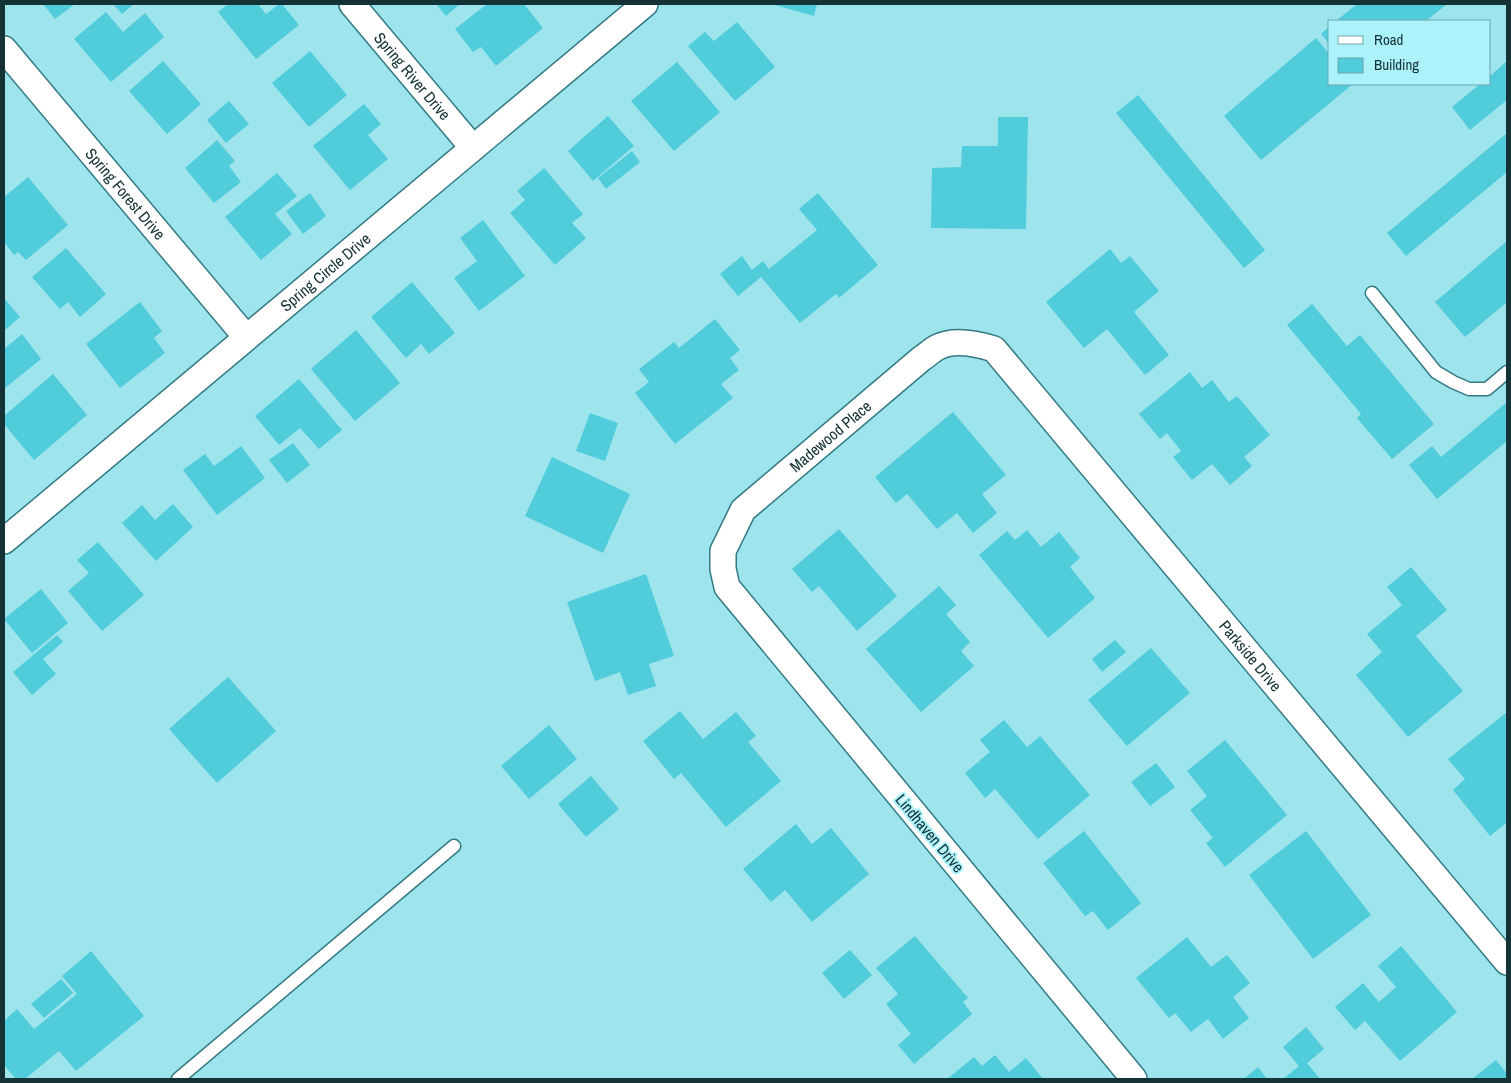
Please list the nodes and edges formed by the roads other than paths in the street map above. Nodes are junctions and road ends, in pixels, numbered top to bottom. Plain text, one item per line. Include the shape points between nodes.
1 (352, 4) edge
2 (645, 4) edge
3 (4, 49) edge
4 (473, 148) junction
5 (1372, 293) dead end
6 (246, 338) junction
7 (994, 349) joint
8 (1507, 372) edge
9 (7, 531) edge
10 (727, 587) joint
11 (454, 846) dead end
12 (1507, 962) edge
13 (178, 1079) edge
14 (1134, 1079) edge

1 - 4 street, Spring River Drive
2 - 4 street, Spring Circle Drive
3 - 6 street, Spring Forest Drive
4 - 6 street, Spring Circle Drive
5 - 8 lane via 1436,372 1453,382 1469,389 1487,389
6 - 9 street, Spring Circle Drive
7 - 10 street, Madewood Place via 959,343 939,347 743,510 723,551
7 - 12 street, Parkside Drive
10 - 14 street, Lindhaven Drive
11 - 13 lane

